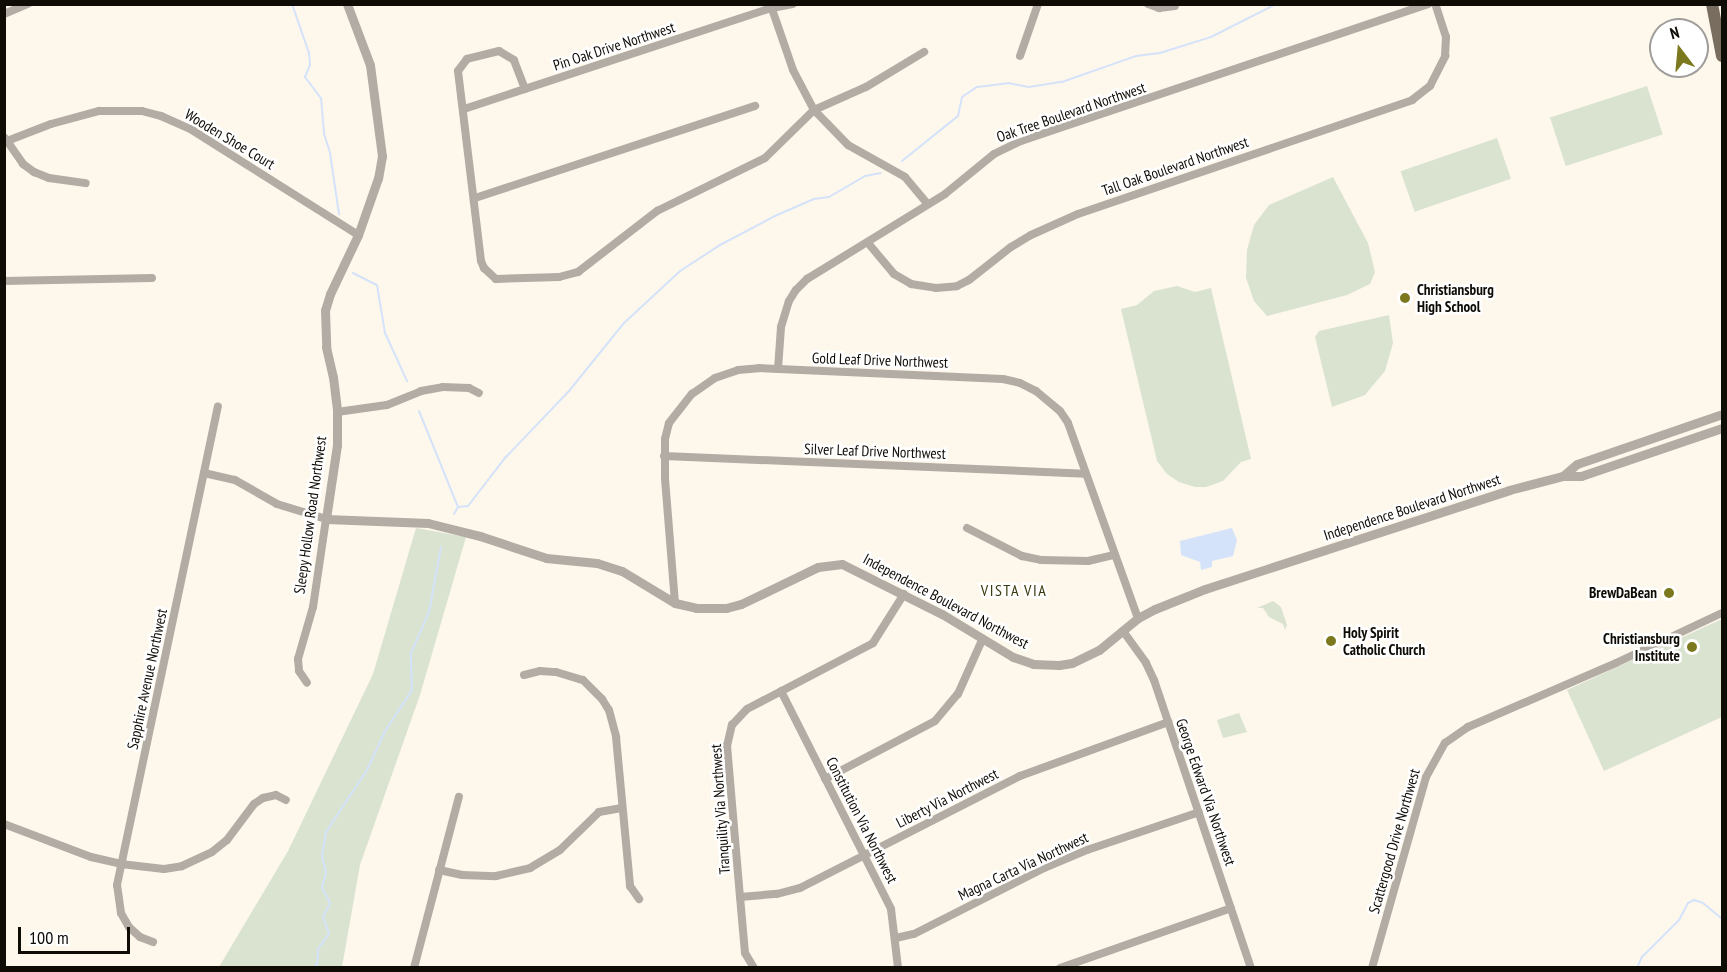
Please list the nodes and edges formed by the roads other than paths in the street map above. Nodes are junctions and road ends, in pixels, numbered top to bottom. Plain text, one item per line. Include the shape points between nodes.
1 (28, 4) edge
2 (347, 4) edge
3 (793, 4) edge
4 (1038, 4) edge
5 (1148, 4) edge
6 (1429, 4) edge
7 (1435, 4) edge
8 (1712, 4) edge
9 (771, 6) edge
10 (1175, 6) edge
11 (4, 14) edge
12 (924, 52) dead end
13 (1020, 56) dead end
14 (1722, 56) edge
15 (525, 89) junction
16 (755, 106) dead end
17 (464, 109) junction
18 (814, 110) junction
19 (6, 139) edge
20 (86, 183) dead end
21 (476, 198) junction
22 (928, 204) junction
23 (358, 235) junction
24 (868, 243) junction
25 (152, 278) dead end
26 (4, 281) edge
27 (778, 369) junction
28 (479, 393) dead end
29 (218, 407) dead end
30 (337, 412) junction
31 (1722, 414) edge
32 (1722, 428) edge
33 (664, 456) junction
34 (204, 473) junction
35 (1085, 474) junction
36 (1563, 476) junction
37 (326, 519) junction
38 (967, 528) dead end
39 (1114, 555) junction
40 (904, 594) junction
41 (675, 603) junction
42 (1722, 613) edge
43 (1138, 618) junction
44 (1123, 631) junction
45 (982, 640) junction
46 (524, 675) dead end
47 (307, 682) dead end
48 (781, 691) junction
49 (1168, 722) junction
50 (825, 779) junction
51 (459, 797) dead end
52 (286, 800) dead end
53 (622, 808) junction
54 (1199, 812) junction
55 (4, 824) edge
56 (864, 855) junction
57 (121, 864) junction
58 (439, 870) junction
59 (740, 897) junction
60 (639, 899) dead end
61 (1231, 908) junction
62 (896, 938) junction
63 (153, 942) dead end
64 (414, 968) edge
65 (754, 968) edge
66 (898, 968) edge
67 (1060, 968) edge
68 (1251, 968) edge
69 (1372, 968) edge

1 - 11 street
2 - 23 street, Sleepy Hollow Road Northwest via 370,65 382,156
3 - 9 street, Pin Oak Drive Northwest
4 - 13 street
5 - 10 street via 1159,8
6 - 22 street, Oak Tree Boulevard Northwest via 1006,147
7 - 24 street, Tall Oak Boulevard Northwest via 1446,37 1445,56 1430,86 1412,100 1078,214 1031,235 957,286 910,284 894,274
8 - 14 main road
9 - 15 street, Pin Oak Drive Northwest
9 - 18 street via 795,75
12 - 18 street via 866,87
15 - 17 street, Pin Oak Drive Northwest
15 - 17 street via 512,57 494,51 467,59 461,64 458,77
16 - 21 street
17 - 21 street
18 - 21 street via 765,158 666,206 568,276 507,280 490,275 481,261
18 - 22 street via 848,145 905,177
19 - 20 street via 22,164 34,172
19 - 23 street, Wooden Shoe Court via 99,111 151,113 192,130
22 - 24 street, Oak Tree Boulevard Northwest
23 - 30 street, Sleepy Hollow Road Northwest via 325,310 326,347
24 - 27 street, Oak Tree Boulevard Northwest via 807,279 796,290 780,327
25 - 26 street
27 - 33 street, Gold Leaf Drive Northwest via 738,370 702,386 679,407 669,423
27 - 35 street, Gold Leaf Drive Northwest via 1020,383 1060,411 1068,423
28 - 30 street via 469,388 444,387 421,391 387,405
29 - 34 street, Sapphire Avenue Northwest
30 - 37 street, Sleepy Hollow Road Northwest via 337,445
31 - 36 street, Independence Boulevard Northwest via 1577,464
32 - 36 street, Independence Boulevard Northwest via 1581,476
33 - 35 street, Silver Leaf Drive Northwest
33 - 41 street, Gold Leaf Drive Northwest
34 - 37 street, Independence Boulevard Northwest via 235,480 277,504
34 - 57 street, Sapphire Avenue Northwest
35 - 39 street, Gold Leaf Drive Northwest
36 - 43 street, Independence Boulevard Northwest via 1205,589
37 - 41 street, Independence Boulevard Northwest via 428,523 546,558 597,562 622,571
37 - 47 street, Sleepy Hollow Road Northwest via 313,607 298,659 299,672
38 - 39 street via 1022,556 1041,560 1088,561
39 - 43 street, Gold Leaf Drive Northwest
40 - 41 street, Independence Boulevard Northwest via 856,569 829,564 741,604 711,609
40 - 45 street, Independence Boulevard Northwest
40 - 48 street, Tranquility Via Northwest via 873,643
42 - 69 street, Scattergood Drive Northwest via 1474,724 1445,743 1426,777
43 - 44 street, Independence Boulevard Northwest
44 - 45 street, Independence Boulevard Northwest via 1086,657 1059,665 1023,661
44 - 49 street, George Edward Via Northwest via 1146,663
45 - 50 street via 958,694 935,721
46 - 53 street via 540,671 570,675 583,680 602,699 614,722
48 - 50 street, Constitution Via Northwest
48 - 59 street, Tranquility Via Northwest via 747,709 729,733
49 - 54 street, George Edward Via Northwest
49 - 56 street, Liberty Via Northwest via 1043,766
50 - 56 street, Constitution Via Northwest
51 - 58 street
52 - 57 street via 276,795 254,804 227,840 182,867
53 - 58 street via 599,812 560,850 530,868 496,876
53 - 60 street via 630,886
54 - 61 street, George Edward Via Northwest
54 - 62 street, Magna Carta Via Northwest via 1087,850 914,934
55 - 57 street via 91,857
56 - 59 street, Liberty Via Northwest via 789,892
56 - 62 street, Constitution Via Northwest via 891,909
57 - 63 street, Sapphire Avenue Northwest via 117,892 121,913 140,937
58 - 64 street
59 - 65 street, Tranquility Via Northwest via 745,953
61 - 67 street
61 - 68 street, George Edward Via Northwest
62 - 66 street, Constitution Via Northwest

